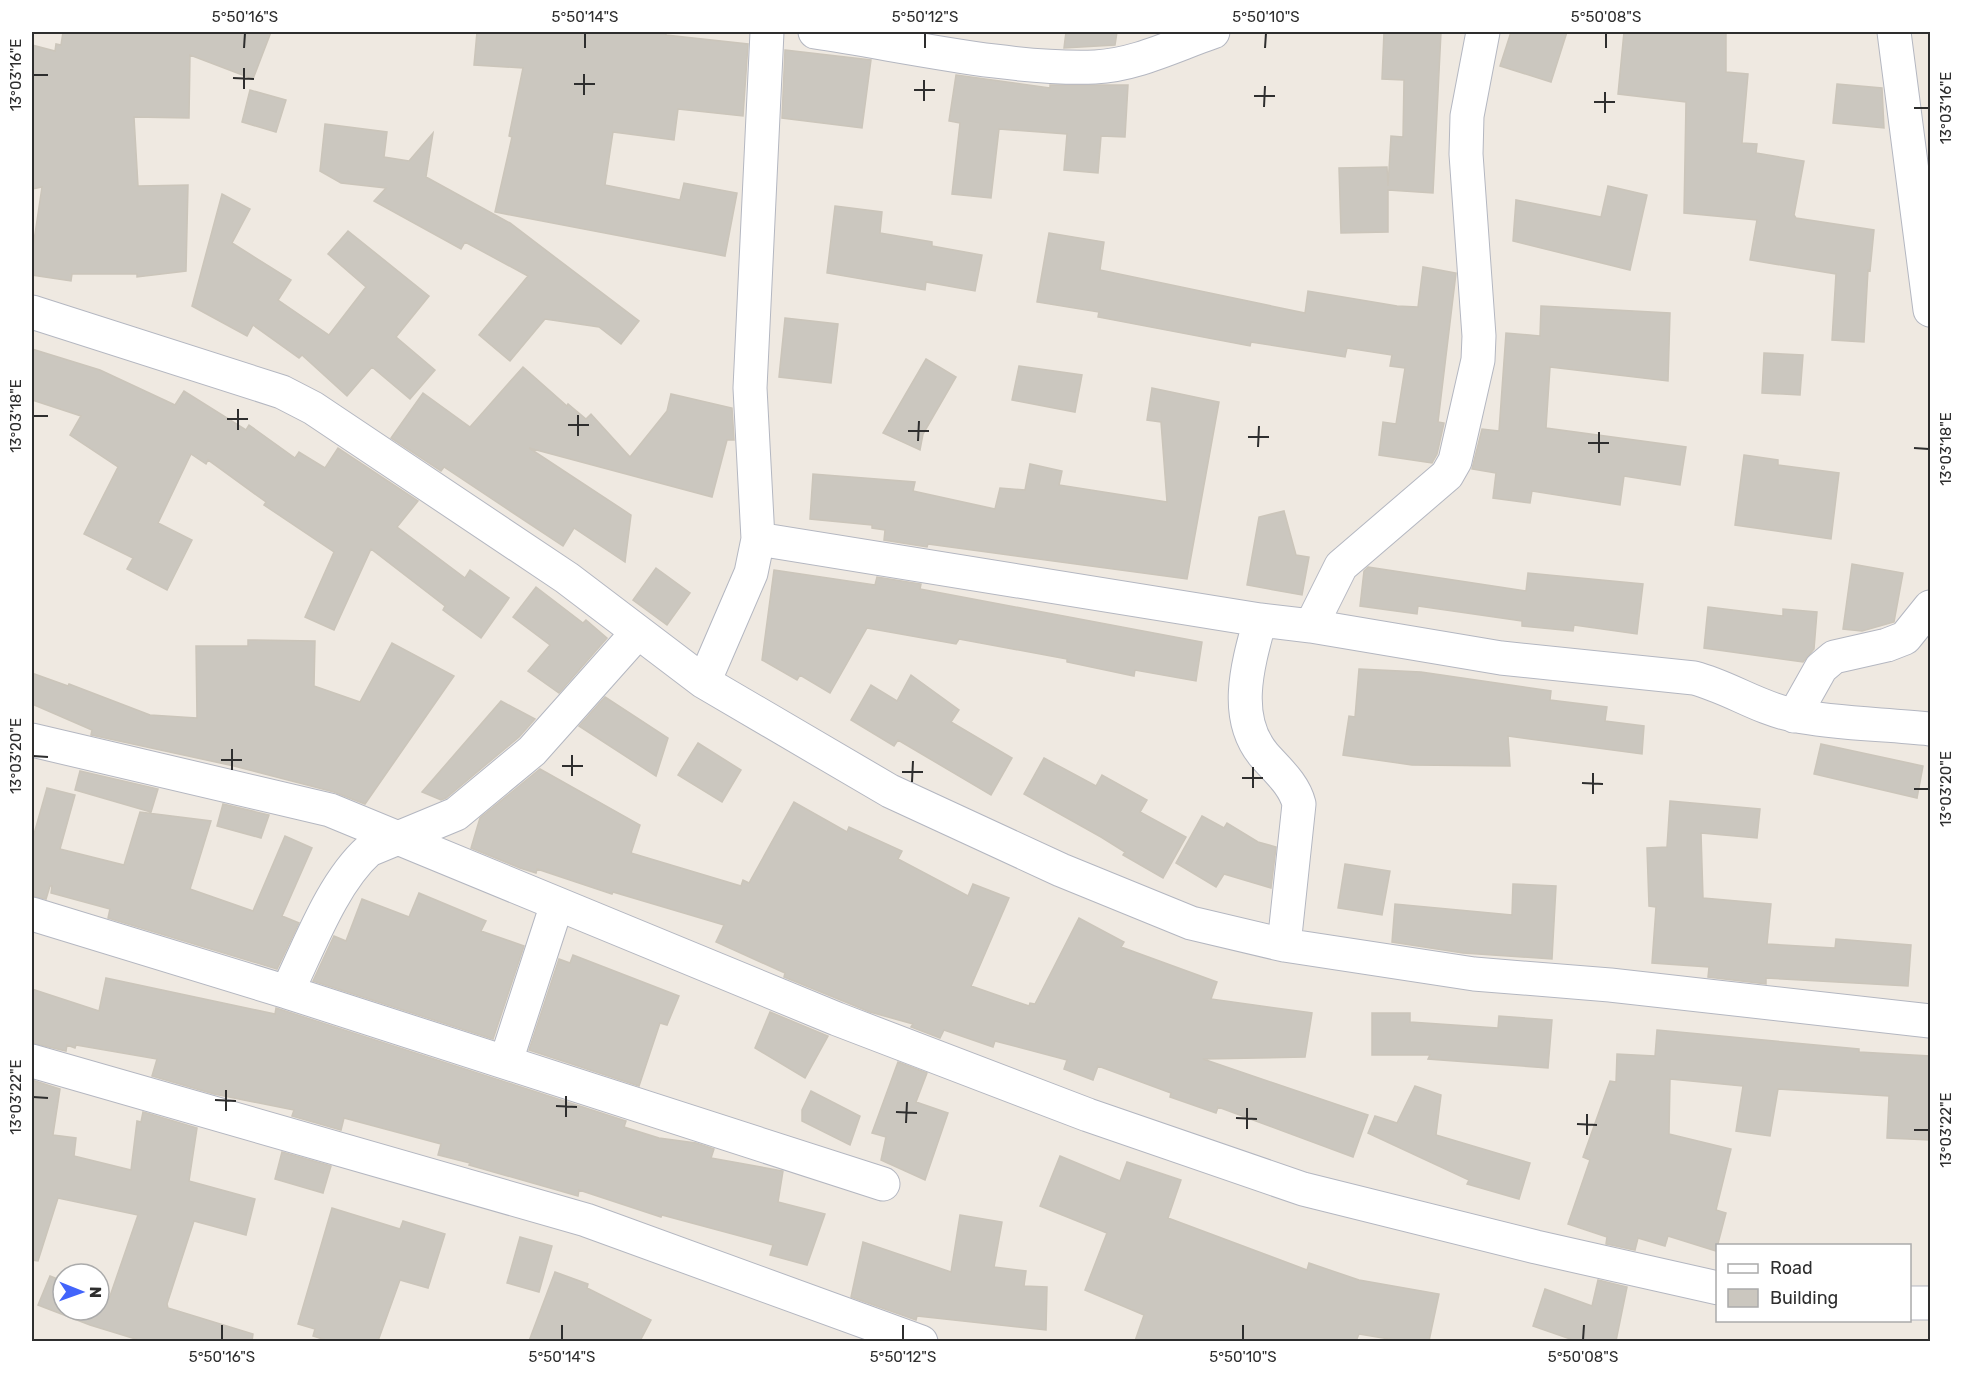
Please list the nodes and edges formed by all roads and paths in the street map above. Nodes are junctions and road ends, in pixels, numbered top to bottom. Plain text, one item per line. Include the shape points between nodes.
1 (767, 32) edge
2 (815, 32) edge
3 (1213, 32) edge
4 (1483, 32) edge
5 (1894, 32) edge
6 (1930, 310) edge
7 (32, 312) edge
8 (758, 539) junction
9 (1930, 607) edge
10 (1260, 620) junction
11 (1311, 626) junction
12 (638, 632) junction
13 (704, 682) junction
14 (1794, 716) junction
15 (1930, 729) edge
16 (32, 740) edge
17 (398, 838) junction
18 (557, 904) junction
19 (32, 914) edge
20 (1284, 945) junction
21 (286, 992) junction
22 (1930, 1021) edge
23 (32, 1060) edge
24 (506, 1061) junction
25 (883, 1184) dead end
26 (1716, 1288) edge
27 (1911, 1303) edge
28 (1930, 1303) edge
29 (921, 1341) edge

1 - 8 street via 750,388
2 - 3 street via 1013,63 1096,67 1132,60
4 - 11 street via 1467,116 1466,154 1479,344 1455,461 1447,475 1341,566
5 - 6 street
7 - 12 street via 282,392 303,403 567,578
8 - 10 street
8 - 13 street via 752,573
9 - 14 street via 1905,638 1834,657 1821,668
10 - 11 street
10 - 20 street via 1247,671 1245,712 1253,741 1293,789 1299,804
11 - 14 street via 1501,658 1694,678 1719,684 1759,706
12 - 13 street
12 - 17 street via 532,751 456,814
13 - 20 street via 890,791 1061,870 1191,923
14 - 15 street
16 - 17 street via 330,810
17 - 18 street
17 - 21 street via 369,850 358,860 325,913
18 - 24 street
18 - 26 street via 1022,1090 1303,1189
19 - 21 street
20 - 22 street via 1474,974
21 - 24 street
23 - 29 street via 576,1217
24 - 25 street
27 - 28 street

